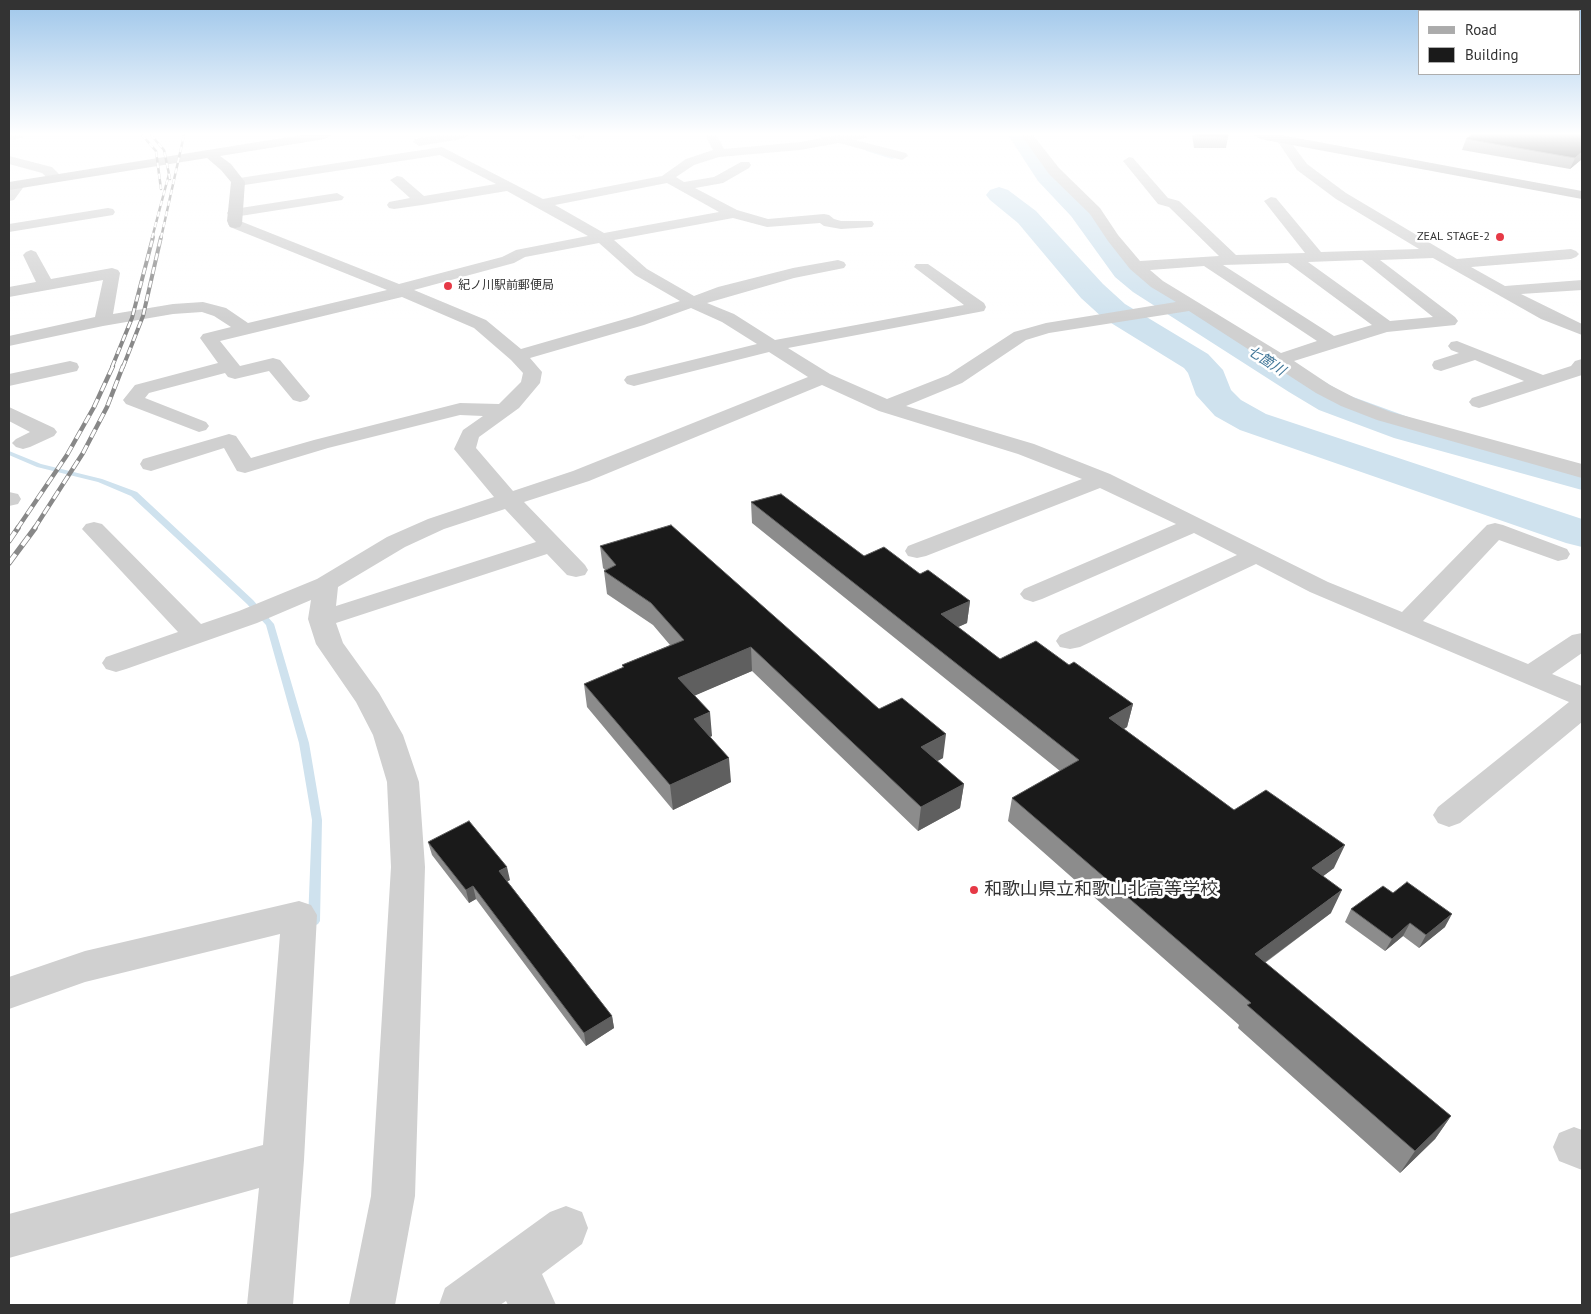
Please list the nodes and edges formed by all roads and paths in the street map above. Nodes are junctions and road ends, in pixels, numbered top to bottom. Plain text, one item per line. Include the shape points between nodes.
1 (237, 196) edge
2 (416, 196) edge
3 (449, 196) edge
4 (530, 196) edge
5 (575, 196) edge
6 (701, 196) edge
7 (1080, 196) edge
8 (1160, 196) edge
9 (1343, 196) edge
10 (337, 197) dead end
11 (422, 201) junction
12 (1271, 201) dead end
13 (543, 203) junction
14 (394, 205) dead end
15 (108, 212) dead end
16 (733, 214) junction
17 (235, 219) junction
18 (867, 224) dead end
19 (9, 228) edge
20 (603, 238) junction
21 (1436, 253) junction
22 (1571, 254) dead end
23 (31, 255) dead end
24 (1366, 256) junction
25 (1292, 258) junction
26 (1317, 258) junction
27 (1232, 260) junction
28 (1206, 261) junction
29 (1455, 264) junction
30 (838, 265) dead end
31 (1136, 266) junction
32 (922, 267) dead end
33 (46, 285) junction
34 (1582, 285) edge
35 (108, 290) junction
36 (402, 290) junction
37 (1502, 290) junction
38 (9, 292) edge
39 (90, 294) dead end
40 (694, 302) junction
41 (1184, 306) junction
42 (103, 321) junction
43 (1386, 327) junction
44 (245, 329) junction
45 (1582, 330) edge
46 (9, 341) edge
47 (1331, 342) junction
48 (770, 346) junction
49 (1458, 346) dead end
50 (1476, 354) junction
51 (518, 356) junction
52 (1280, 359) junction
53 (1441, 365) dead end
54 (1582, 365) edge
55 (230, 366) junction
56 (70, 367) dead end
57 (823, 378) junction
58 (9, 380) edge
59 (634, 380) dead end
60 (1543, 382) junction
61 (300, 396) dead end
62 (1479, 402) dead end
63 (886, 407) junction
64 (503, 410) junction
65 (9, 413) edge
66 (198, 426) dead end
67 (23, 442) dead end
68 (151, 464) dead end
69 (1582, 471) edge
70 (1102, 479) junction
71 (508, 499) junction
72 (1194, 524) junction
73 (94, 529) dead end
74 (552, 545) junction
75 (917, 551) dead end
76 (1558, 554) dead end
77 (1256, 555) junction
78 (576, 570) dead end
79 (1032, 594) dead end
80 (324, 602) junction
81 (1406, 624) junction
82 (196, 635) junction
83 (1070, 641) dead end
84 (1582, 641) edge
85 (116, 663) dead end
86 (1529, 676) junction
87 (1582, 698) edge
88 (1582, 707) edge
89 (1449, 815) dead end
90 (9, 993) edge
91 (283, 1160) junction
92 (566, 1228) dead end
93 (9, 1236) edge
94 (523, 1286) edge
95 (270, 1305) edge
96 (372, 1305) edge
97 (462, 1305) edge

1 - 17 main road
2 - 11 street
3 - 11 street
4 - 13 street
5 - 13 street
6 - 16 street
7 - 31 street via 1095,211
8 - 27 street via 1174,204
9 - 21 street
10 - 17 street
11 - 14 street
12 - 26 street
13 - 20 street
15 - 19 street
16 - 18 street via 767,223 824,218 841,226
16 - 20 street
17 - 36 street
20 - 36 street via 521,253 508,260
20 - 40 street via 641,272
21 - 24 street
21 - 29 street
22 - 29 street
23 - 33 street
24 - 26 street
24 - 43 street via 1449,321
25 - 26 street
25 - 27 street
25 - 43 street
27 - 28 street
28 - 31 street
28 - 47 street
29 - 37 street
30 - 40 street via 784,275
31 - 41 street
32 - 48 street via 978,307
33 - 35 street via 112,273
33 - 38 street
34 - 37 street
35 - 39 street
35 - 42 street
36 - 44 street
36 - 51 street via 480,324
37 - 45 street
40 - 48 street via 728,318
40 - 51 street
41 - 52 street
41 - 63 street via 1046,328 1020,336 956,379
42 - 44 street via 203,307 220,312
42 - 46 street
43 - 47 street
44 - 55 street via 209,338
47 - 52 street
48 - 57 street
48 - 59 street
49 - 50 street
50 - 53 street
50 - 60 street
51 - 64 street via 533,372 530,383
52 - 69 street via 1323,389 1384,416
54 - 60 street via 1578,370
55 - 61 street via 236,373 273,364
55 - 66 street via 142,388 133,400
56 - 58 street
57 - 63 street
57 - 71 street via 581,476
60 - 62 street
63 - 70 street via 1026,449
64 - 68 street via 460,409 245,466 229,440
64 - 71 street via 470,434 465,449
65 - 67 street via 47,432
70 - 72 street
70 - 75 street
71 - 74 street
71 - 80 street via 396,542
72 - 77 street
72 - 79 street
73 - 82 street
74 - 78 street
74 - 80 street
76 - 81 street via 1495,530
77 - 81 street via 1319,587
77 - 83 street
80 - 82 street via 259,613
80 - 96 street via 330,644 369,700 388,735 403,782 408,867 393,1196
81 - 86 street
82 - 85 street
84 - 86 street
86 - 87 street
88 - 89 street
90 - 91 street via 85,967 300,915
91 - 93 street
91 - 95 street
92 - 94 street
94 - 97 street

